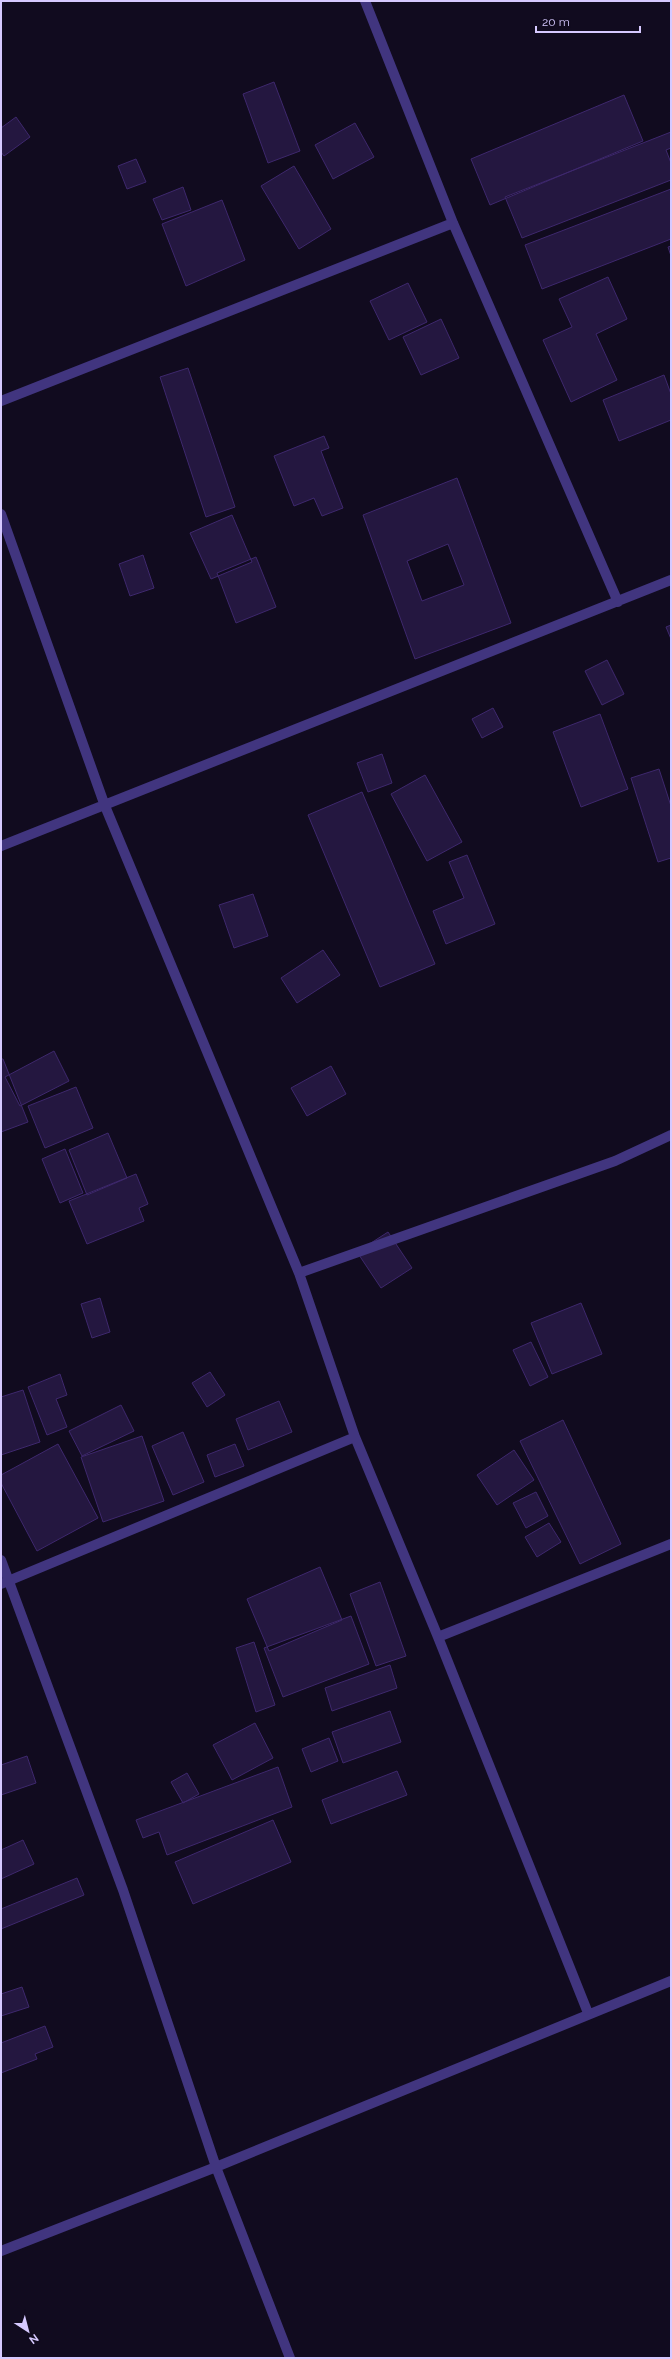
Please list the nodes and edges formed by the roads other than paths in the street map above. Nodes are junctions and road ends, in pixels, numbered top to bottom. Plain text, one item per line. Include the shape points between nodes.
1 (365, 1) edge
2 (453, 223) junction
3 (1, 401) edge
4 (1, 514) edge
5 (671, 580) edge
6 (618, 602) junction
7 (105, 806) junction
8 (1, 846) edge
9 (671, 1135) edge
10 (299, 1273) junction
11 (355, 1437) junction
12 (671, 1544) edge
13 (1, 1560) edge
14 (6, 1582) edge
15 (438, 1637) junction
16 (671, 1981) edge
17 (588, 2013) junction
18 (216, 2167) junction
19 (1, 2250) edge
20 (290, 2358) edge

1 - 2 street
2 - 3 street
2 - 6 street
4 - 7 street
5 - 6 street
6 - 7 street
7 - 8 street
7 - 10 street
9 - 10 street via 615,1161
10 - 11 street
11 - 14 street
11 - 15 street
12 - 15 street
13 - 14 street
14 - 18 street via 123,1890
15 - 17 street
16 - 17 street
17 - 18 street
18 - 19 street
18 - 20 street

